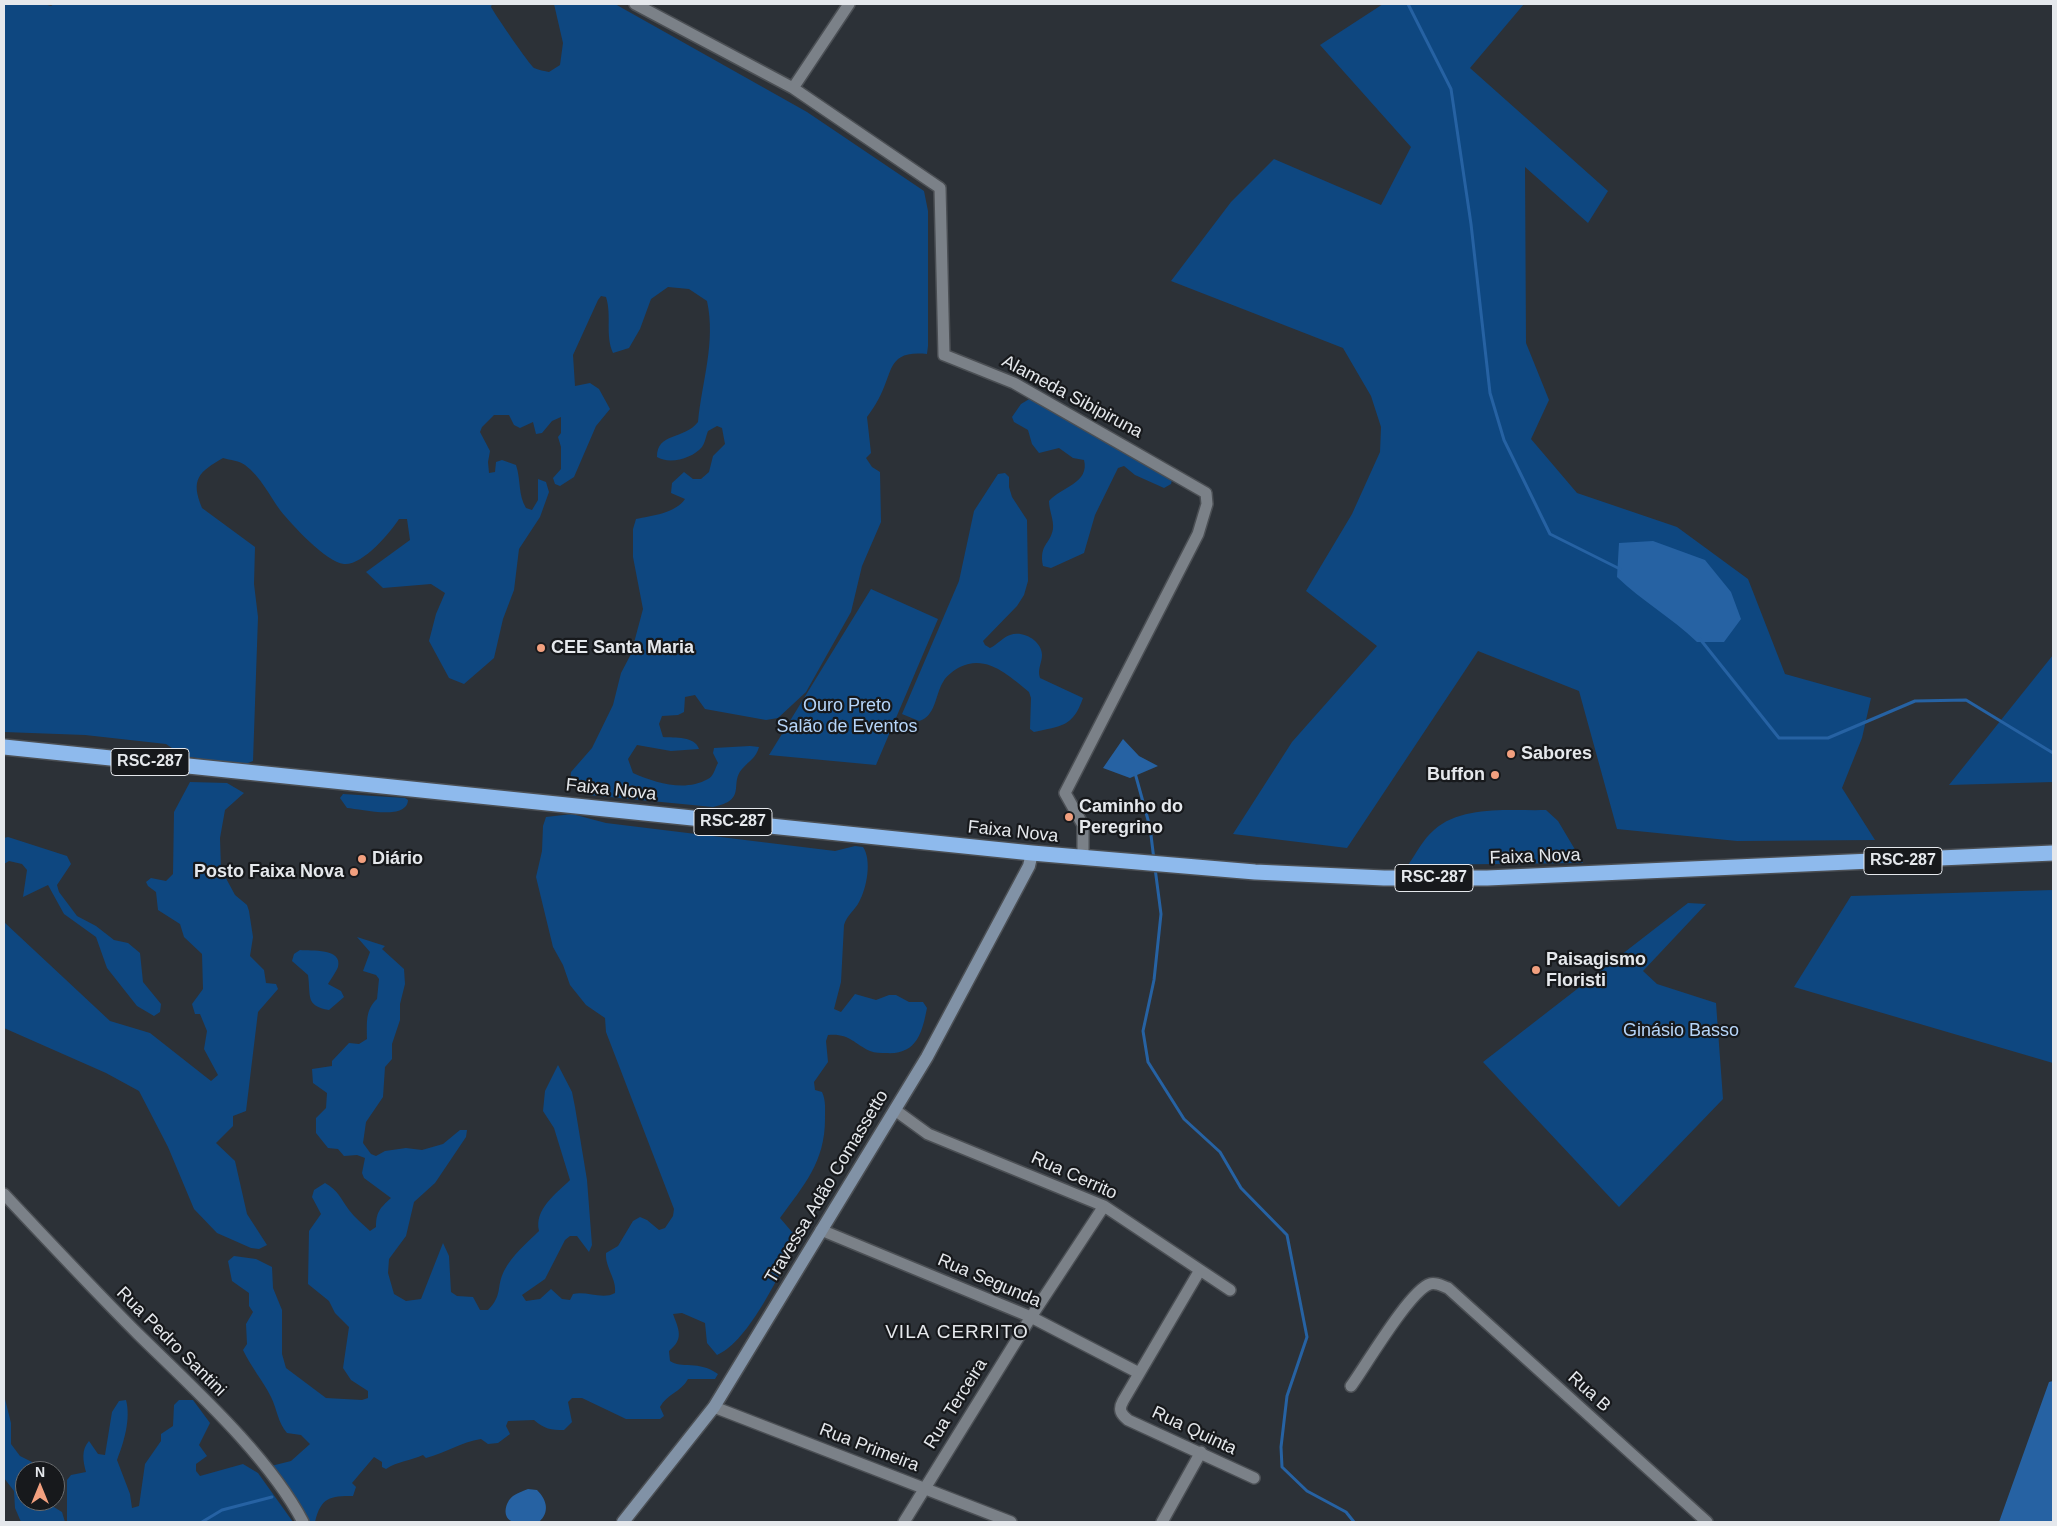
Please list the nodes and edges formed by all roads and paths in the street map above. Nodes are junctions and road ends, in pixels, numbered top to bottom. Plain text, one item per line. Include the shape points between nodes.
1 (635, 4) edge
2 (849, 4) edge
3 (792, 88) junction
4 (4, 747) edge
5 (1032, 853) junction
6 (2053, 853) edge
7 (1083, 857) junction
8 (895, 1110) junction
9 (4, 1194) edge
10 (1104, 1206) junction
11 (821, 1230) junction
12 (1200, 1270) junction
13 (1230, 1290) dead end
14 (1031, 1317) junction
15 (1139, 1373) junction
16 (1351, 1386) dead end
17 (714, 1407) junction
18 (1202, 1452) junction
19 (1254, 1478) dead end
20 (924, 1488) junction
21 (302, 1522) edge
22 (623, 1522) edge
23 (904, 1522) edge
24 (1011, 1522) edge
25 (1162, 1522) edge
26 (1707, 1522) edge

1 - 3 street, Alameda Sibipiruna
2 - 3 street
3 - 7 street, Alameda Sibipiruna via 940,188 944,355 1014,382 1206,493 1208,498 1198,534 1066,793 1083,825
4 - 5 highway, Faixa Nova / RSC-287
5 - 7 highway, Faixa Nova / RSC-287
5 - 8 street, Travessa Adão Comassetto via 1029,866 927,1057
6 - 7 highway, Faixa Nova / RSC-287 via 1487,878 1384,878 1255,872
8 - 10 street, Rua Cerrito via 928,1134
8 - 11 street, Travessa Adão Comassetto
9 - 21 street, Rua Pedro Santini via 250,1449
10 - 12 street, Rua Cerrito
10 - 14 street, Rua Terceira
11 - 14 street, Rua Segunda
11 - 17 street, Travessa Adão Comassetto
12 - 13 street, Rua Cerrito
12 - 15 street
14 - 15 street, Rua Segunda
14 - 20 street, Rua Terceira
15 - 18 street, Rua Quinta via 1120,1407 1121,1413 1128,1420
16 - 26 street, Rua B via 1391,1327 1424,1287 1437,1284 1448,1288
17 - 20 street, Rua Primeira
17 - 22 street, Travessa Adão Comassetto
18 - 19 street, Rua Quinta
18 - 25 street
20 - 23 street, Rua Terceira
20 - 24 street, Rua Primeira

